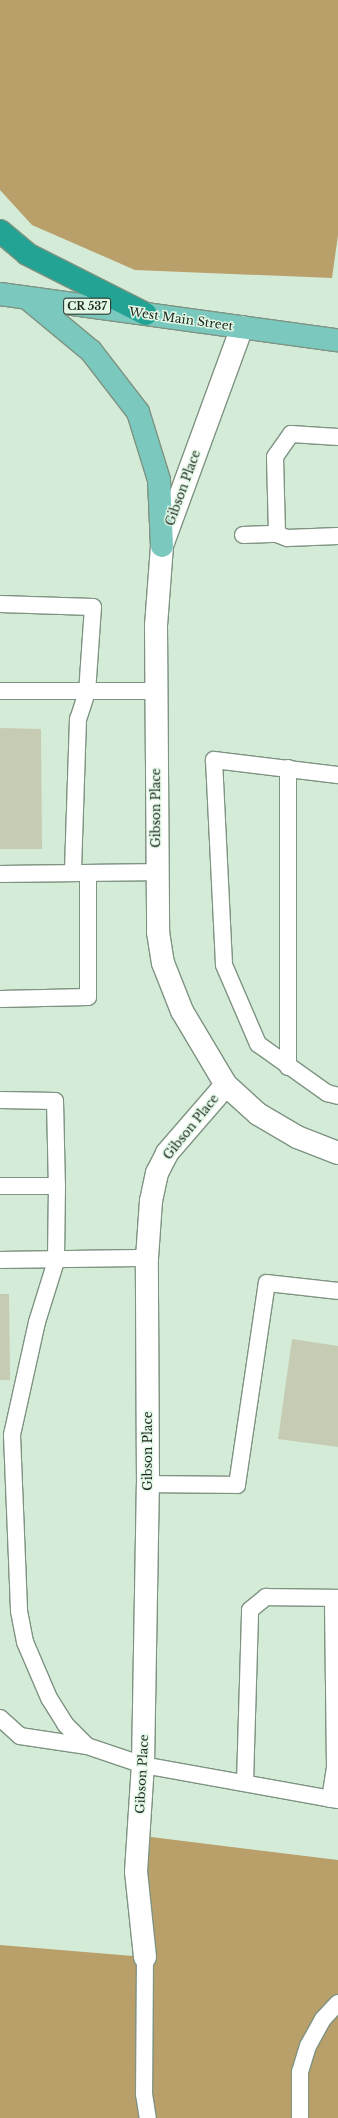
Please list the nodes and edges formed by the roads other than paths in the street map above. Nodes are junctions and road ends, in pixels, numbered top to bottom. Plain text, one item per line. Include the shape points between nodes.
1 (0, 231) edge
2 (0, 294) edge
3 (27, 298) junction
4 (146, 314) junction
5 (242, 327) junction
6 (338, 340) edge
7 (338, 437) edge
8 (277, 534) junction
9 (243, 535) dead end
10 (338, 536) edge
11 (162, 546) junction
12 (0, 604) edge
13 (0, 691) edge
14 (156, 691) junction
15 (87, 692) junction
16 (288, 768) junction
17 (338, 774) edge
18 (156, 872) junction
19 (0, 874) edge
20 (80, 874) junction
21 (0, 999) edge
22 (288, 1067) junction
23 (226, 1085) junction
24 (338, 1096) edge
25 (0, 1100) edge
26 (338, 1154) edge
27 (0, 1186) edge
28 (57, 1186) junction
29 (147, 1258) junction
30 (0, 1260) edge
31 (56, 1261) junction
32 (338, 1290) edge
33 (148, 1484) junction
34 (335, 1598) edge
35 (0, 1718) edge
36 (0, 1736) edge
37 (20, 1736) junction
38 (87, 1746) junction
39 (143, 1765) junction
40 (244, 1783) junction
41 (334, 1799) edge
42 (145, 1957) joint
43 (338, 2003) edge
44 (148, 2118) edge
45 (300, 2118) edge

1 - 4 highway via 27,254
2 - 3 main road, West Main Street / CR 537
3 - 4 main road, West Main Street / CR 537
3 - 11 main road via 91,351 138,412 159,480
4 - 5 main road, West Main Street / CR 537
5 - 6 main road, West Main Street / CR 537
5 - 11 street, Gibson Place
7 - 8 lane via 291,434 275,457
8 - 9 lane
8 - 10 lane via 286,538
11 - 14 street, Gibson Place via 156,625
12 - 15 lane via 93,607
13 - 15 lane
14 - 15 lane
14 - 18 street, Gibson Place
15 - 20 lane via 78,719
16 - 17 lane
16 - 22 lane
16 - 22 lane via 214,760 224,966 258,1044
18 - 20 lane
18 - 23 street, Gibson Place via 158,932 163,963 182,1011
19 - 20 lane
20 - 21 lane via 88,997
22 - 24 lane via 327,1093
23 - 26 street via 258,1114 297,1137
23 - 29 street, Gibson Place via 167,1153 157,1173 151,1201
25 - 28 lane via 55,1101
27 - 28 lane
28 - 31 lane
29 - 31 lane
29 - 33 street, Gibson Place
30 - 31 lane
31 - 38 lane via 37,1322 12,1435 19,1611 25,1642 49,1698 65,1724
32 - 33 lane via 267,1283 237,1485
33 - 39 street, Gibson Place
34 - 40 lane via 266,1597 250,1610
34 - 41 lane
35 - 37 lane
36 - 37 lane
37 - 38 lane
38 - 39 lane
39 - 40 lane
39 - 42 street, Gibson Place via 136,1872
40 - 41 lane
42 - 44 lane via 144,2094
43 - 45 lane via 323,2018 308,2046 300,2072

